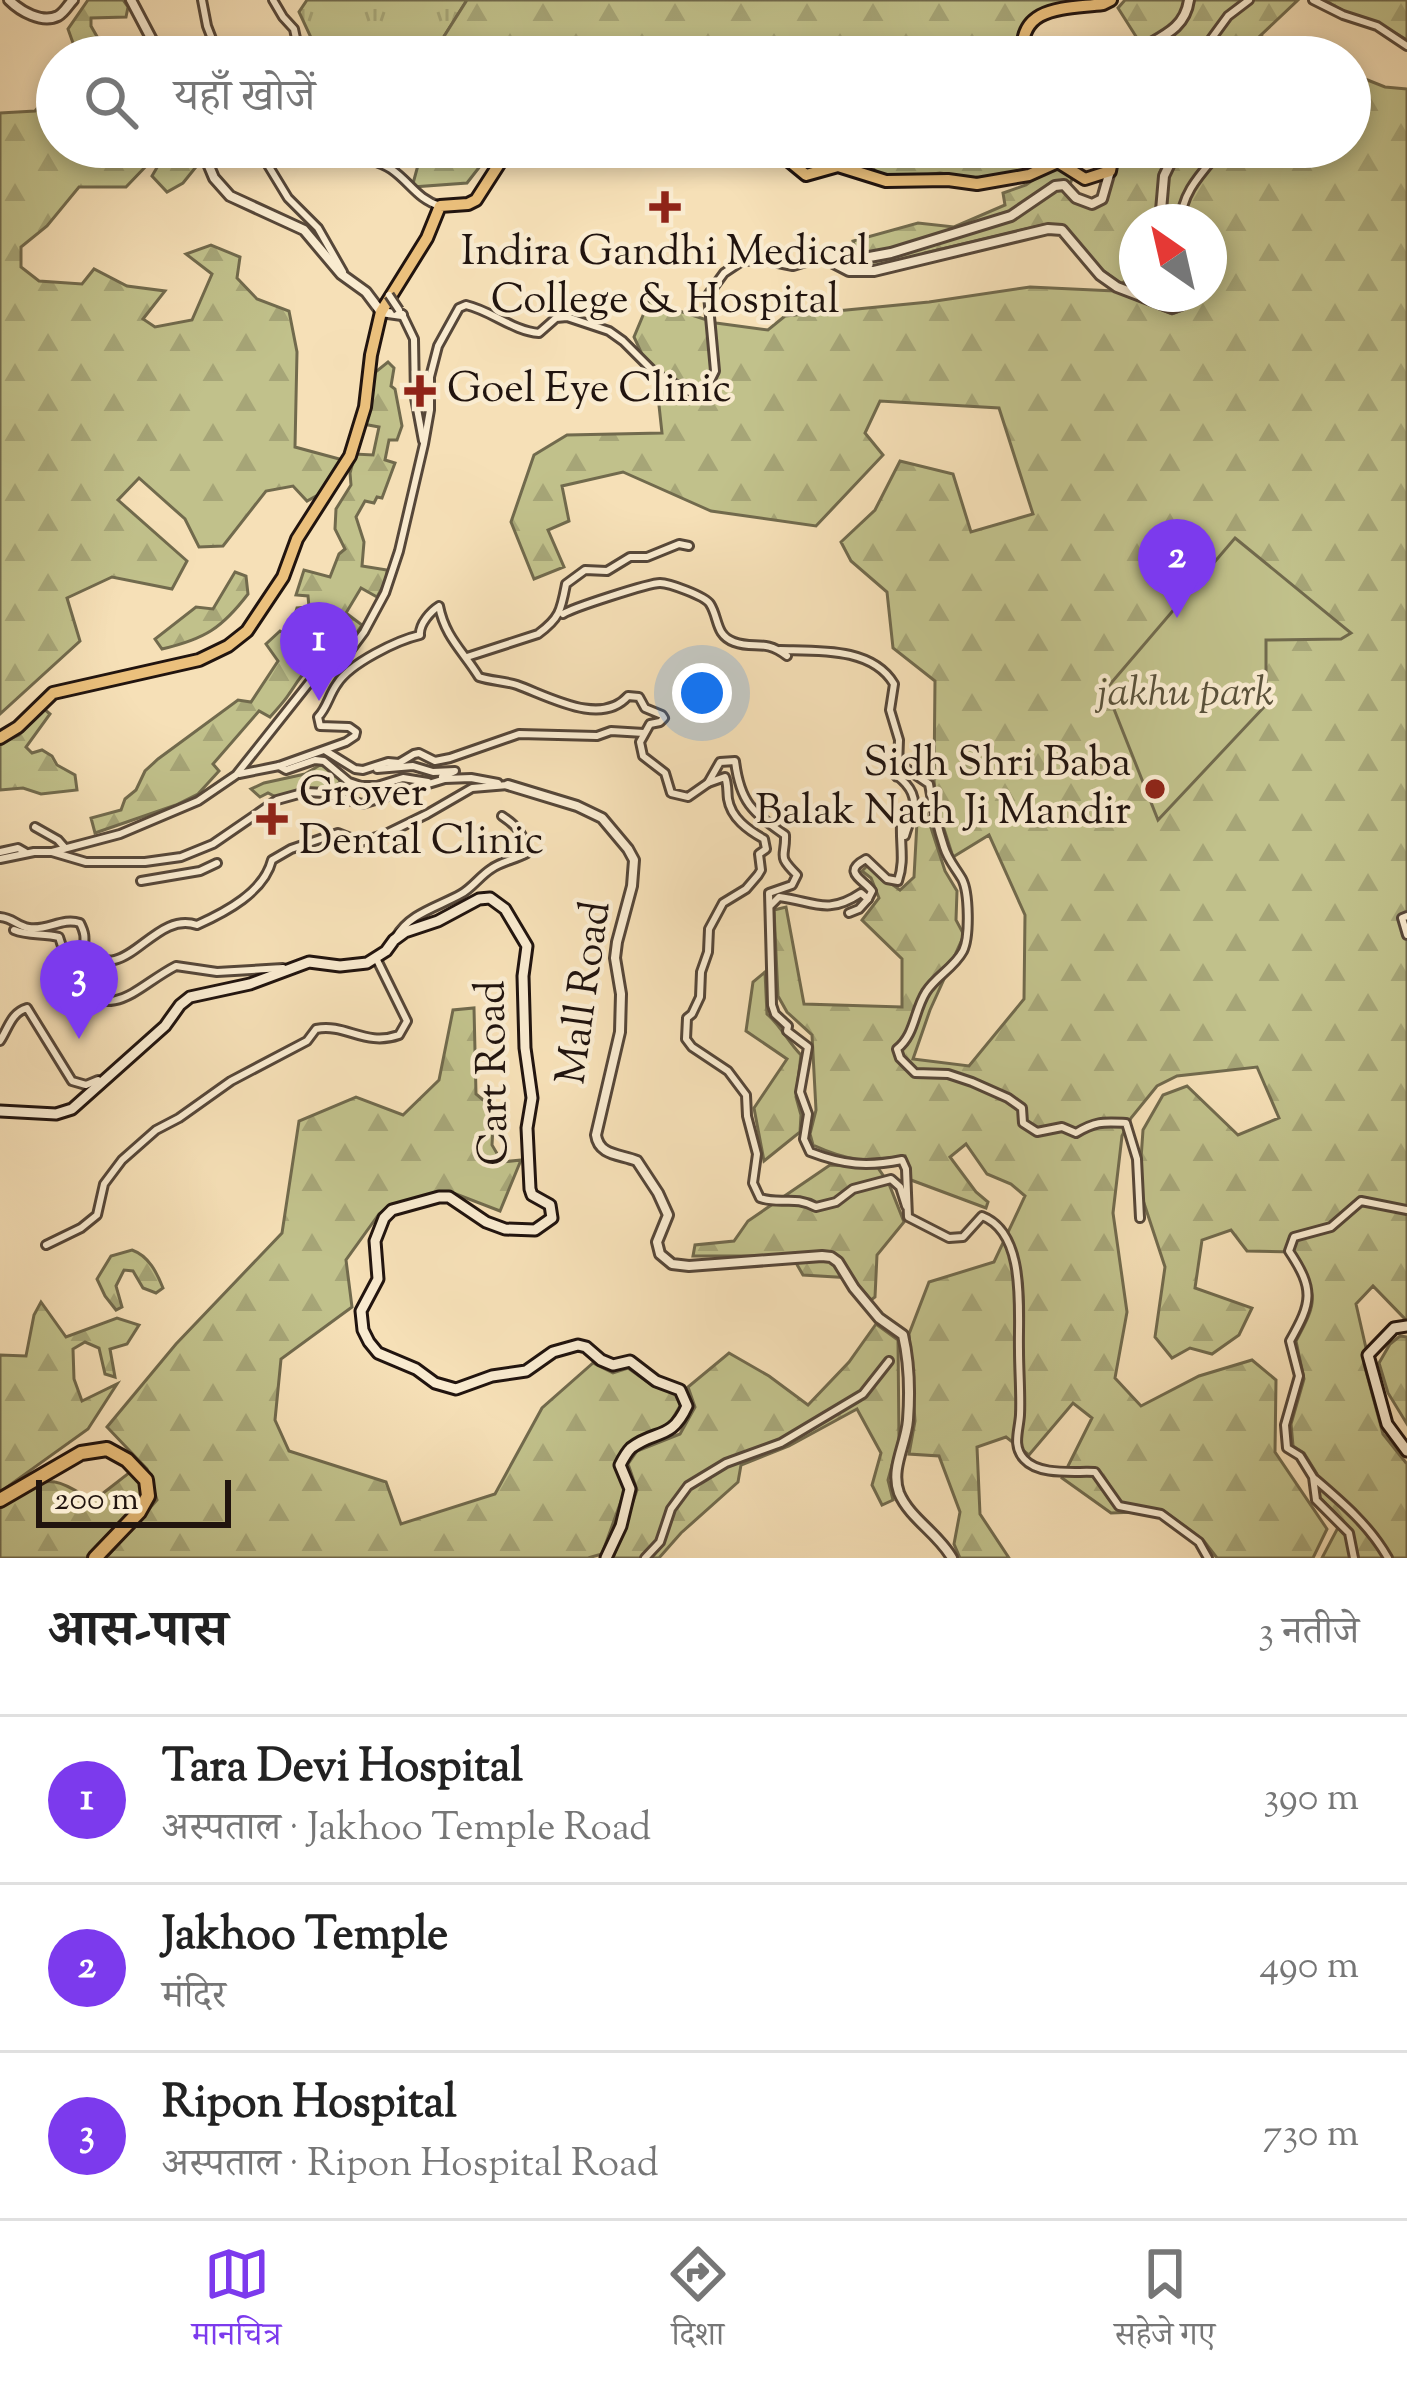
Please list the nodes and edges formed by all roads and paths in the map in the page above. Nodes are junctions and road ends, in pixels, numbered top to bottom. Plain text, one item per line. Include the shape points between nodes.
1 (9, 0) edge
2 (73, 0) edge
3 (131, 0) edge
4 (202, 0) edge
5 (273, 0) edge
6 (1111, 0) edge
7 (1189, 0) edge
8 (1249, 0) edge
9 (1313, 0) edge
10 (150, 36) edge
11 (211, 36) edge
12 (296, 36) edge
13 (1024, 36) edge
14 (1163, 36) edge
15 (1213, 36) edge
16 (1407, 46) edge
17 (211, 168) edge
18 (270, 168) edge
19 (386, 168) edge
20 (497, 168) edge
21 (797, 168) edge
22 (832, 168) edge
23 (844, 168) edge
24 (1045, 168) edge
25 (1068, 168) edge
26 (1111, 168) edge
27 (1167, 168) edge
28 (1206, 168) edge
29 (1110, 171) junction
30 (1161, 204) edge
31 (1182, 204) edge
32 (440, 206) junction
33 (822, 256) junction
34 (346, 278) junction
35 (1119, 288) edge
36 (389, 295) dead end
37 (381, 312) junction
38 (400, 312) junction
39 (424, 444) junction
40 (689, 546) dead end
41 (556, 620) junction
42 (467, 657) junction
43 (344, 659) junction
44 (338, 682) junction
45 (644, 733) junction
46 (0, 738) edge
47 (323, 749) junction
48 (279, 766) junction
49 (898, 767) junction
50 (363, 770) junction
51 (236, 775) junction
52 (430, 783) junction
53 (708, 783) junction
54 (508, 785) junction
55 (502, 816) dead end
56 (35, 827) dead end
57 (65, 848) junction
58 (52, 852) junction
59 (0, 856) edge
60 (217, 863) dead end
61 (141, 881) dead end
62 (853, 884) dead end
63 (864, 896) junction
64 (769, 908) junction
65 (849, 913) dead end
66 (1407, 916) edge
67 (0, 917) edge
68 (27, 927) junction
69 (4, 929) dead end
70 (14, 930) junction
71 (1407, 935) edge
72 (394, 940) junction
73 (376, 958) junction
74 (295, 966) junction
75 (0, 1040) edge
76 (110, 1076) junction
77 (0, 1111) edge
78 (906, 1207) junction
79 (1407, 1210) edge
80 (1140, 1218) dead end
81 (46, 1245) dead end
82 (1407, 1326) edge
83 (889, 1361) dead end
84 (1407, 1451) edge
85 (1312, 1477) junction
86 (0, 1500) edge
87 (95, 1558) edge
88 (606, 1558) edge
89 (646, 1558) edge
90 (952, 1558) edge
91 (1208, 1558) edge
92 (1354, 1558) edge
93 (1388, 1558) edge

1 - 2 street via 53,17
3 - 10 street
4 - 11 street
5 - 12 street
6 - 13 main road via 1049,11
7 - 14 street via 1186,15
8 - 15 street
9 - 16 street
17 - 34 street via 230,196 304,230
18 - 34 street
19 - 32 street
20 - 32 main road via 476,200
21 - 22 main road via 812,174
23 - 24 main road via 900,182 1001,182
25 - 29 main road via 1085,179
26 - 29 main road
27 - 30 street
28 - 31 street
29 - 33 street via 1102,199 1092,204 1054,186 1011,216 960,232 870,257
32 - 37 main road
33 - 35 street via 849,271 874,272 1062,230
33 - 39 street via 793,266 742,261 724,273 708,295 715,371 706,391 692,393 656,374 609,331 566,317 539,334 483,309 459,308 430,377
34 - 37 street
36 - 38 street, bridge
37 - 38 street
37 - 46 main road via 350,456 247,632 199,660 53,694
38 - 39 street via 415,339
39 - 43 street via 385,593
40 - 41 street via 630,557 608,571 585,570 566,584
41 - 42 street via 538,634
41 - 49 street via 578,605 666,583 710,604 716,625 734,642 783,653 844,653 883,668 894,684
42 - 44 street via 448,636 440,606 420,634
42 - 45 street via 479,677 576,706 615,707 639,697 664,718
43 - 44 street
43 - 51 street via 309,683
44 - 47 street via 318,723 356,732
45 - 50 street via 519,734 450,758 414,754
45 - 53 street via 643,756 665,773 671,793 688,797
47 - 48 street
47 - 50 street
48 - 51 street
48 - 52 street via 324,761 369,788 403,778
49 - 63 street via 893,772 915,807 905,836 901,824 901,877 895,883 866,860 858,863 855,878 872,890
49 - 80 street via 928,784 945,850 964,883 969,930 958,958 923,996 900,1058 915,1073 948,1074 1008,1098 1037,1132 1126,1124
50 - 52 street via 455,771
51 - 57 street via 198,801
52 - 54 street, Mall Road via 470,778
52 - 58 street, Mall Road via 362,804 306,792 277,800 181,857 86,862
53 - 64 street via 720,762 735,761 746,802 785,835 781,853 797,875 769,893
53 - 78 street via 725,777 738,820 766,849 758,875 723,903 709,929 686,1039 746,1095 756,1191 767,1201 802,1199 816,1207 891,1179
54 - 68 street via 472,788 361,842 338,833 291,848 236,904 197,925 163,927 114,962 88,954 80,923
54 - 90 street, Mall Road via 602,818 634,860 616,941 620,1032 596,1135 603,1151 637,1161 658,1192 668,1215 660,1254 688,1266 822,1256 838,1262 879,1318 903,1335 908,1420 895,1478 906,1506
55 - 72 street via 526,840 527,853 419,914
56 - 57 street
57 - 58 street
58 - 59 street, Mall Road
60 - 61 street
62 - 63 street
63 - 64 street via 833,905 779,897
63 - 65 street
64 - 78 street via 772,1005 808,1047 800,1092 808,1114 804,1139 810,1152 839,1163 902,1160
66 - 71 street
67 - 68 street
68 - 70 street
69 - 70 street
70 - 74 street via 59,937 72,988 94,1002 130,996 176,966
72 - 73 main road, Cart Road
72 - 88 main road, Cart Road via 490,898 523,936 530,1189 553,1211 535,1230 486,1222 449,1197 392,1210 375,1241 378,1279 361,1311 363,1330 373,1349 446,1388 526,1371 578,1345 613,1365 630,1361 680,1390 687,1406 674,1429 629,1449 620,1465 630,1489
73 - 74 main road
73 - 81 street via 407,1021 399,1035 382,1041 316,1029 157,1130 104,1184 97,1215
74 - 76 main road via 190,997
75 - 76 street via 12,1017 28,1008 72,1081
76 - 77 main road via 64,1112
78 - 91 street via 908,1217 949,1238 963,1237 982,1216 1010,1244 1018,1277 1022,1458 1038,1469 1095,1472 1119,1506 1161,1514
79 - 85 street via 1361,1201 1331,1227 1294,1237 1289,1252 1309,1295 1290,1340 1299,1376 1285,1425 1287,1448
82 - 84 main road via 1394,1328 1368,1355 1388,1424
83 - 89 street via 863,1394 688,1486
85 - 92 street via 1316,1499 1349,1533
85 - 93 street
86 - 87 highway via 81,1453 106,1449 128,1460 146,1480 148,1496

